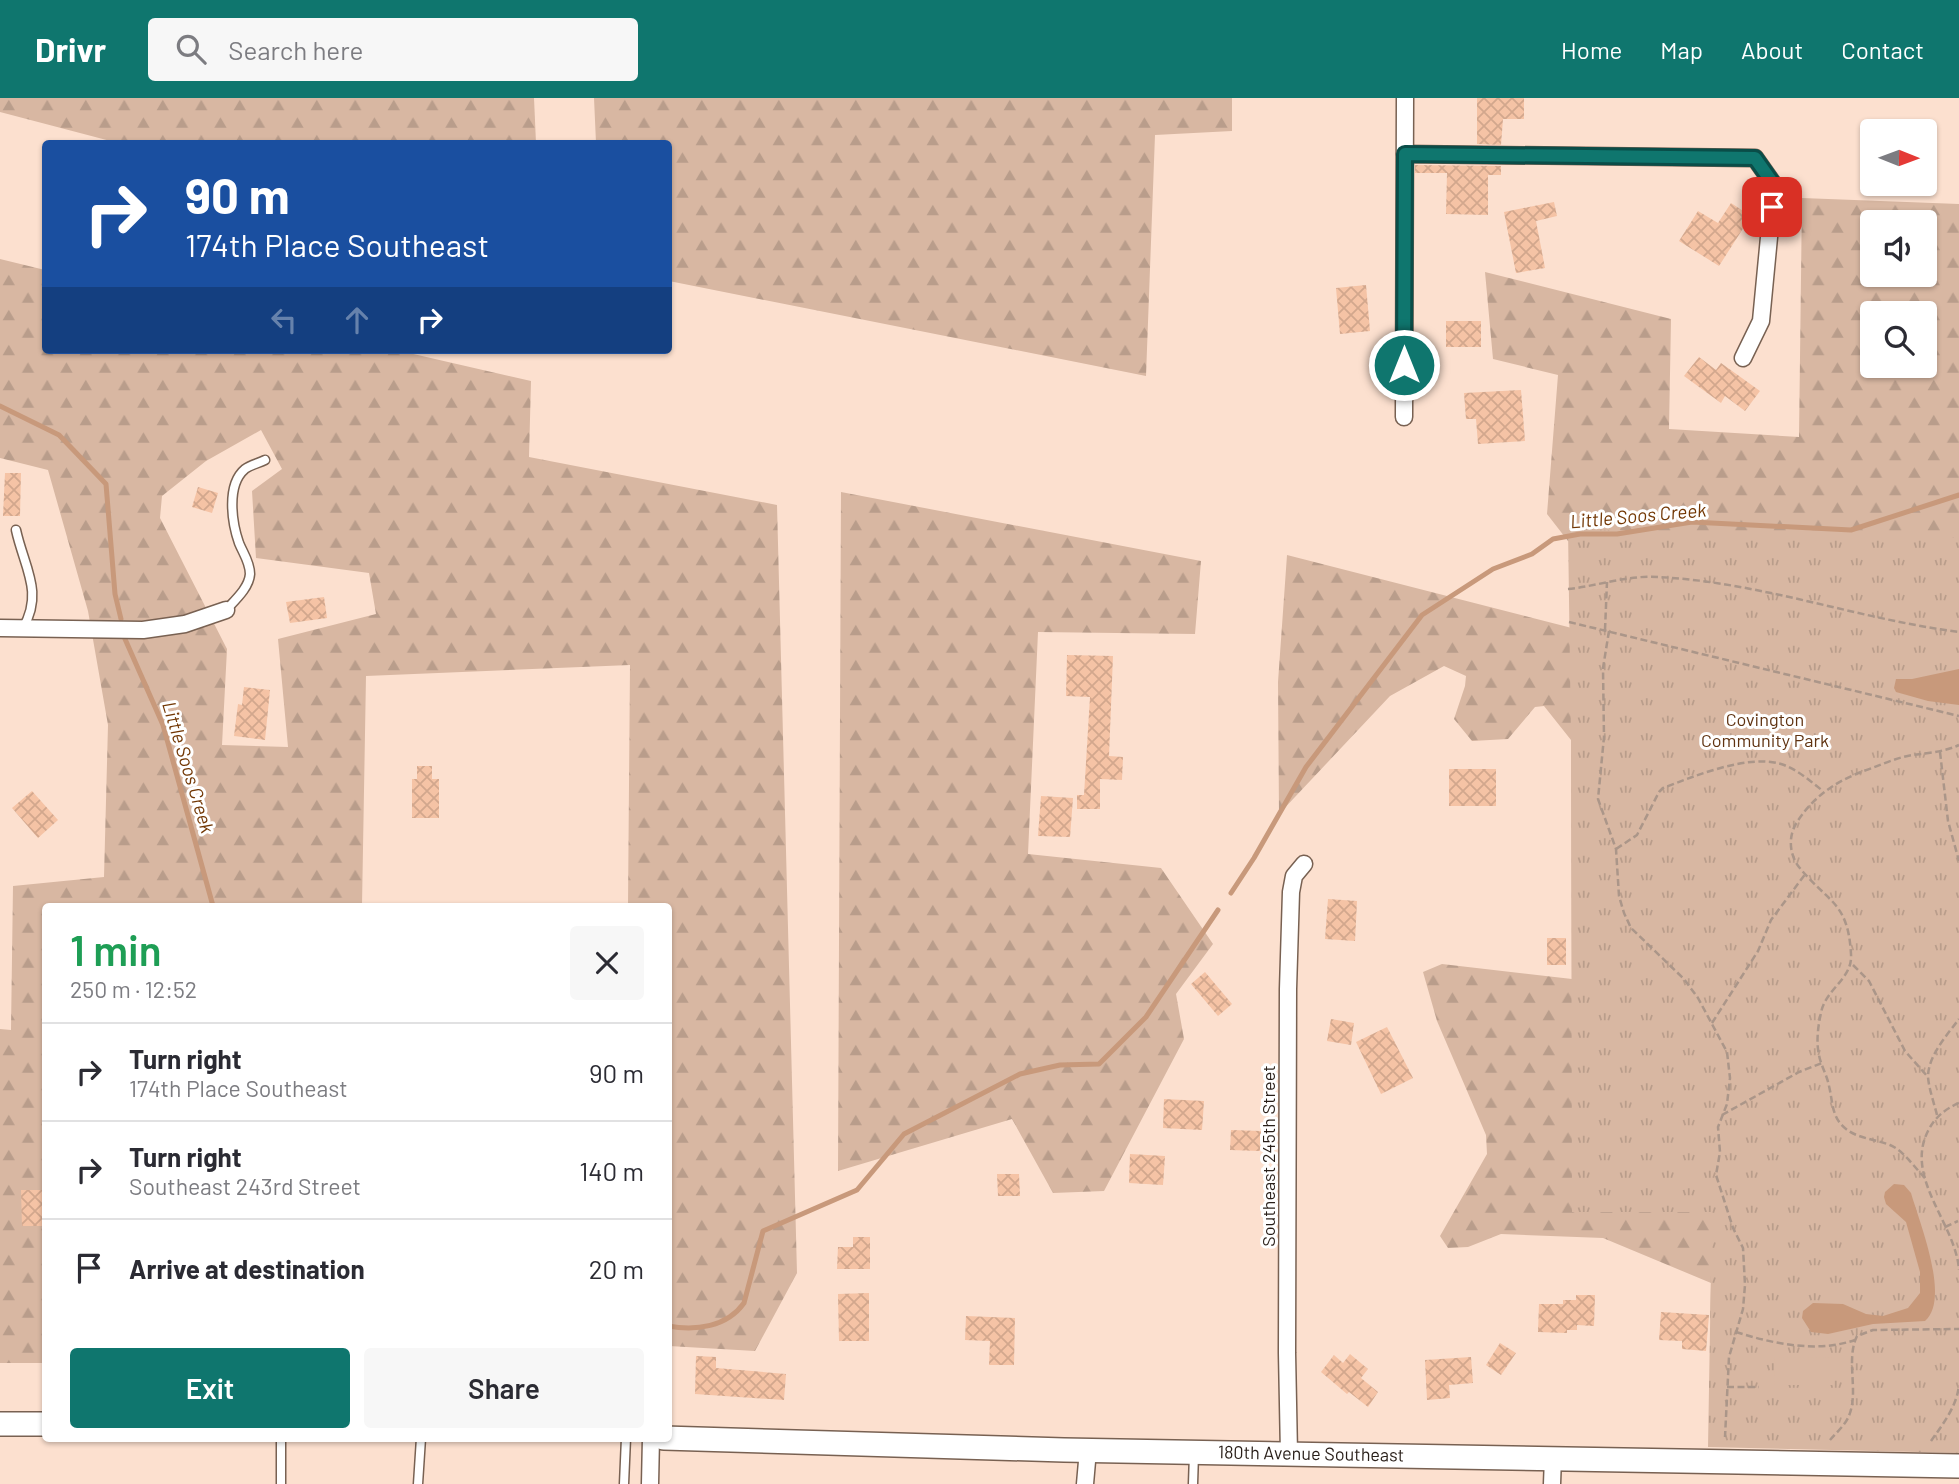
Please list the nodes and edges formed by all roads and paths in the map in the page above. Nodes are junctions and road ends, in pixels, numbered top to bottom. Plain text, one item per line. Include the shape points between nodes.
1 (1405, 98) edge
2 (1405, 154) junction
3 (1743, 358) dead end
4 (1404, 417) dead end
5 (265, 460) dead end
6 (16, 530) dead end
7 (1607, 582) junction
8 (1568, 589) dead end
9 (226, 610) joint
10 (1569, 622) dead end
11 (0, 628) edge
12 (23, 628) junction
13 (1607, 631) junction
14 (1959, 632) edge
15 (1959, 716) edge
16 (1959, 746) edge
17 (1940, 752) junction
18 (1822, 791) junction
19 (1616, 849) junction
20 (1959, 861) edge
21 (1304, 864) dead end
22 (1805, 873) junction
23 (1852, 963) junction
24 (1959, 1019) edge
25 (1712, 1023) junction
26 (1822, 1063) junction
27 (1928, 1077) junction
28 (1959, 1103) edge
29 (1722, 1115) junction
30 (1937, 1117) junction
31 (1925, 1178) junction
32 (1958, 1221) edge
33 (1945, 1227) junction
34 (1959, 1243) edge
35 (1953, 1246) junction
36 (1959, 1261) edge
37 (1959, 1270) edge
38 (1959, 1329) edge
39 (1736, 1332) junction
40 (1855, 1339) junction
41 (1959, 1385) edge
42 (1727, 1387) junction
43 (1759, 1387) dead end
44 (0, 1424) edge
45 (42, 1424) edge
46 (1725, 1437) dead end
47 (672, 1438) edge
48 (1830, 1440) dead end
49 (1931, 1441) dead end
50 (281, 1442) edge
51 (421, 1442) edge
52 (626, 1442) edge
53 (651, 1442) edge
54 (1088, 1450) junction
55 (1194, 1451) junction
56 (1289, 1454) junction
57 (1553, 1457) junction
58 (1959, 1466) edge
59 (281, 1484) edge
60 (418, 1484) edge
61 (624, 1484) edge
62 (650, 1484) edge
63 (1085, 1484) edge
64 (1193, 1484) edge
65 (1552, 1484) edge

1 - 2 street
2 - 3 street via 1755,158 1774,185 1761,321
2 - 4 street
5 - 9 lane via 244,470 231,504 250,576
6 - 12 lane via 34,594
7 - 8 path
7 - 13 path
7 - 14 path via 1641,576 1732,585 1912,626
9 - 12 street via 186,624 143,630
10 - 13 path
11 - 12 street
13 - 15 path
13 - 19 path via 1598,799
16 - 17 path
17 - 18 path via 1893,760
17 - 20 path via 1948,821
18 - 19 path via 1797,771 1767,761 1717,769 1663,788 1637,835
18 - 22 path via 1806,808 1791,840 1792,853
19 - 25 path via 1619,896 1631,928 1684,979
21 - 56 street, Southeast 245th Street via 1294,876 1291,892 1288,976
22 - 23 path via 1841,910
22 - 25 path via 1771,920 1758,951
23 - 26 path via 1825,1000 1818,1038
23 - 27 path via 1869,981 1905,1051
24 - 27 path via 1939,1046
25 - 29 path via 1727,1052 1730,1078
26 - 29 path
26 - 31 path via 1832,1111 1843,1126 1895,1148
27 - 30 path
28 - 30 path
29 - 39 path via 1717,1127 1720,1152 1716,1174 1745,1264 1743,1309
30 - 31 path via 1923,1146
31 - 33 path
32 - 33 path
33 - 35 path
34 - 35 path
35 - 36 path
36 - 37 path
38 - 40 path via 1873,1330
39 - 40 path via 1780,1345 1840,1345
39 - 42 path
40 - 48 path via 1851,1410
41 - 49 path via 1947,1418
42 - 43 path
42 - 46 path
44 - 45 street
47 - 54 street, 180th Avenue Southeast
50 - 59 lane
51 - 60 lane
52 - 61 lane
53 - 62 street
54 - 55 street, 180th Avenue Southeast
54 - 63 street
55 - 56 street, 180th Avenue Southeast
55 - 64 lane
56 - 57 street, 180th Avenue Southeast
57 - 58 street, 180th Avenue Southeast
57 - 65 street

